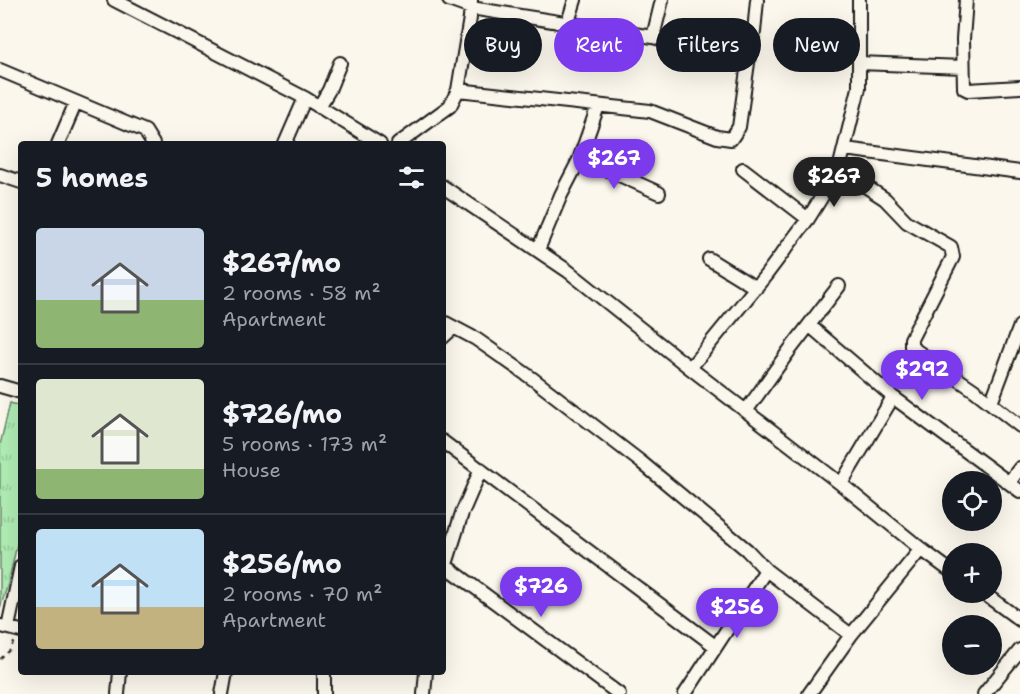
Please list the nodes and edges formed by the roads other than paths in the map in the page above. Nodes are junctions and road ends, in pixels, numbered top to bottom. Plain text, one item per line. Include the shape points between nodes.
1 (114, 0) edge
2 (449, 0) edge
3 (575, 0) edge
4 (662, 0) edge
5 (757, 0) edge
6 (859, 0) edge
7 (966, 0) edge
8 (471, 4) edge
9 (569, 18) edge
10 (755, 18) edge
11 (859, 18) edge
12 (554, 21) edge
13 (644, 36) edge
14 (653, 37) junction
15 (656, 38) edge
16 (340, 63) dead end
17 (860, 63) edge
18 (963, 67) junction
19 (0, 70) edge
20 (747, 72) edge
21 (859, 72) edge
22 (1020, 87) edge
23 (458, 90) junction
24 (305, 98) junction
25 (76, 102) junction
26 (598, 105) junction
27 (319, 107) junction
28 (59, 141) edge
29 (151, 141) edge
30 (286, 141) edge
31 (375, 141) edge
32 (402, 141) edge
33 (845, 150) junction
34 (579, 160) junction
35 (743, 169) dead end
36 (840, 169) junction
37 (1020, 172) edge
38 (0, 175) edge
39 (18, 181) edge
40 (446, 189) edge
41 (659, 193) dead end
42 (808, 219) junction
43 (538, 250) junction
44 (709, 259) dead end
45 (839, 286) dead end
46 (756, 288) junction
47 (446, 324) edge
48 (810, 325) junction
49 (1020, 326) edge
50 (453, 328) junction
51 (446, 334) edge
52 (690, 368) junction
53 (0, 386) edge
54 (18, 391) edge
55 (892, 397) junction
56 (991, 404) junction
57 (746, 411) junction
58 (1020, 426) edge
59 (446, 444) edge
60 (1020, 468) edge
61 (481, 469) junction
62 (1010, 481) junction
63 (841, 484) junction
64 (1020, 491) edge
65 (921, 549) junction
66 (446, 565) edge
67 (942, 565) edge
68 (766, 570) junction
69 (446, 572) edge
70 (18, 587) edge
71 (997, 603) edge
72 (1020, 620) edge
73 (12, 629) edge
74 (851, 634) junction
75 (715, 645) junction
76 (1020, 650) edge
77 (120, 675) edge
78 (225, 675) edge
79 (324, 675) edge
80 (426, 675) edge
81 (427, 692) edge
82 (118, 694) edge
83 (222, 694) edge
84 (324, 694) edge
85 (619, 694) edge
86 (685, 694) edge
87 (810, 694) edge
88 (984, 694) edge

1 - 24 street
2 - 8 street
3 - 9 street
4 - 14 street
5 - 10 street
6 - 11 street
7 - 18 street
8 - 12 street
8 - 23 street
13 - 14 street
14 - 15 street
16 - 27 street
17 - 18 street
18 - 22 street via 963,84 968,90
19 - 25 street
20 - 26 street via 739,127 731,139 650,111
21 - 33 street
23 - 26 street
23 - 32 street via 450,105
24 - 27 street
24 - 30 street
25 - 28 street
25 - 29 street via 145,131
26 - 34 street
27 - 31 street
33 - 36 street
33 - 37 street
34 - 41 street
34 - 43 street
35 - 42 street
36 - 42 street
36 - 56 street via 885,199 907,222 951,247 953,257 910,339 911,347
38 - 39 street
40 - 43 street
42 - 46 street
43 - 52 street
44 - 46 street
45 - 48 street
46 - 52 street
47 - 50 street
48 - 55 street
48 - 57 street
49 - 56 street
50 - 51 street
50 - 68 street via 476,339 533,379 641,462
52 - 57 street
53 - 54 street
55 - 62 street
55 - 63 street
56 - 58 street
57 - 63 street
59 - 61 street
60 - 62 street
61 - 66 street
61 - 75 street
62 - 64 street
63 - 65 street
65 - 67 street
65 - 74 street
68 - 74 street
68 - 75 street
69 - 85 street
70 - 73 street
71 - 72 street
74 - 87 street
75 - 86 street
76 - 88 street
77 - 82 street
78 - 83 street
79 - 84 street
80 - 81 street

